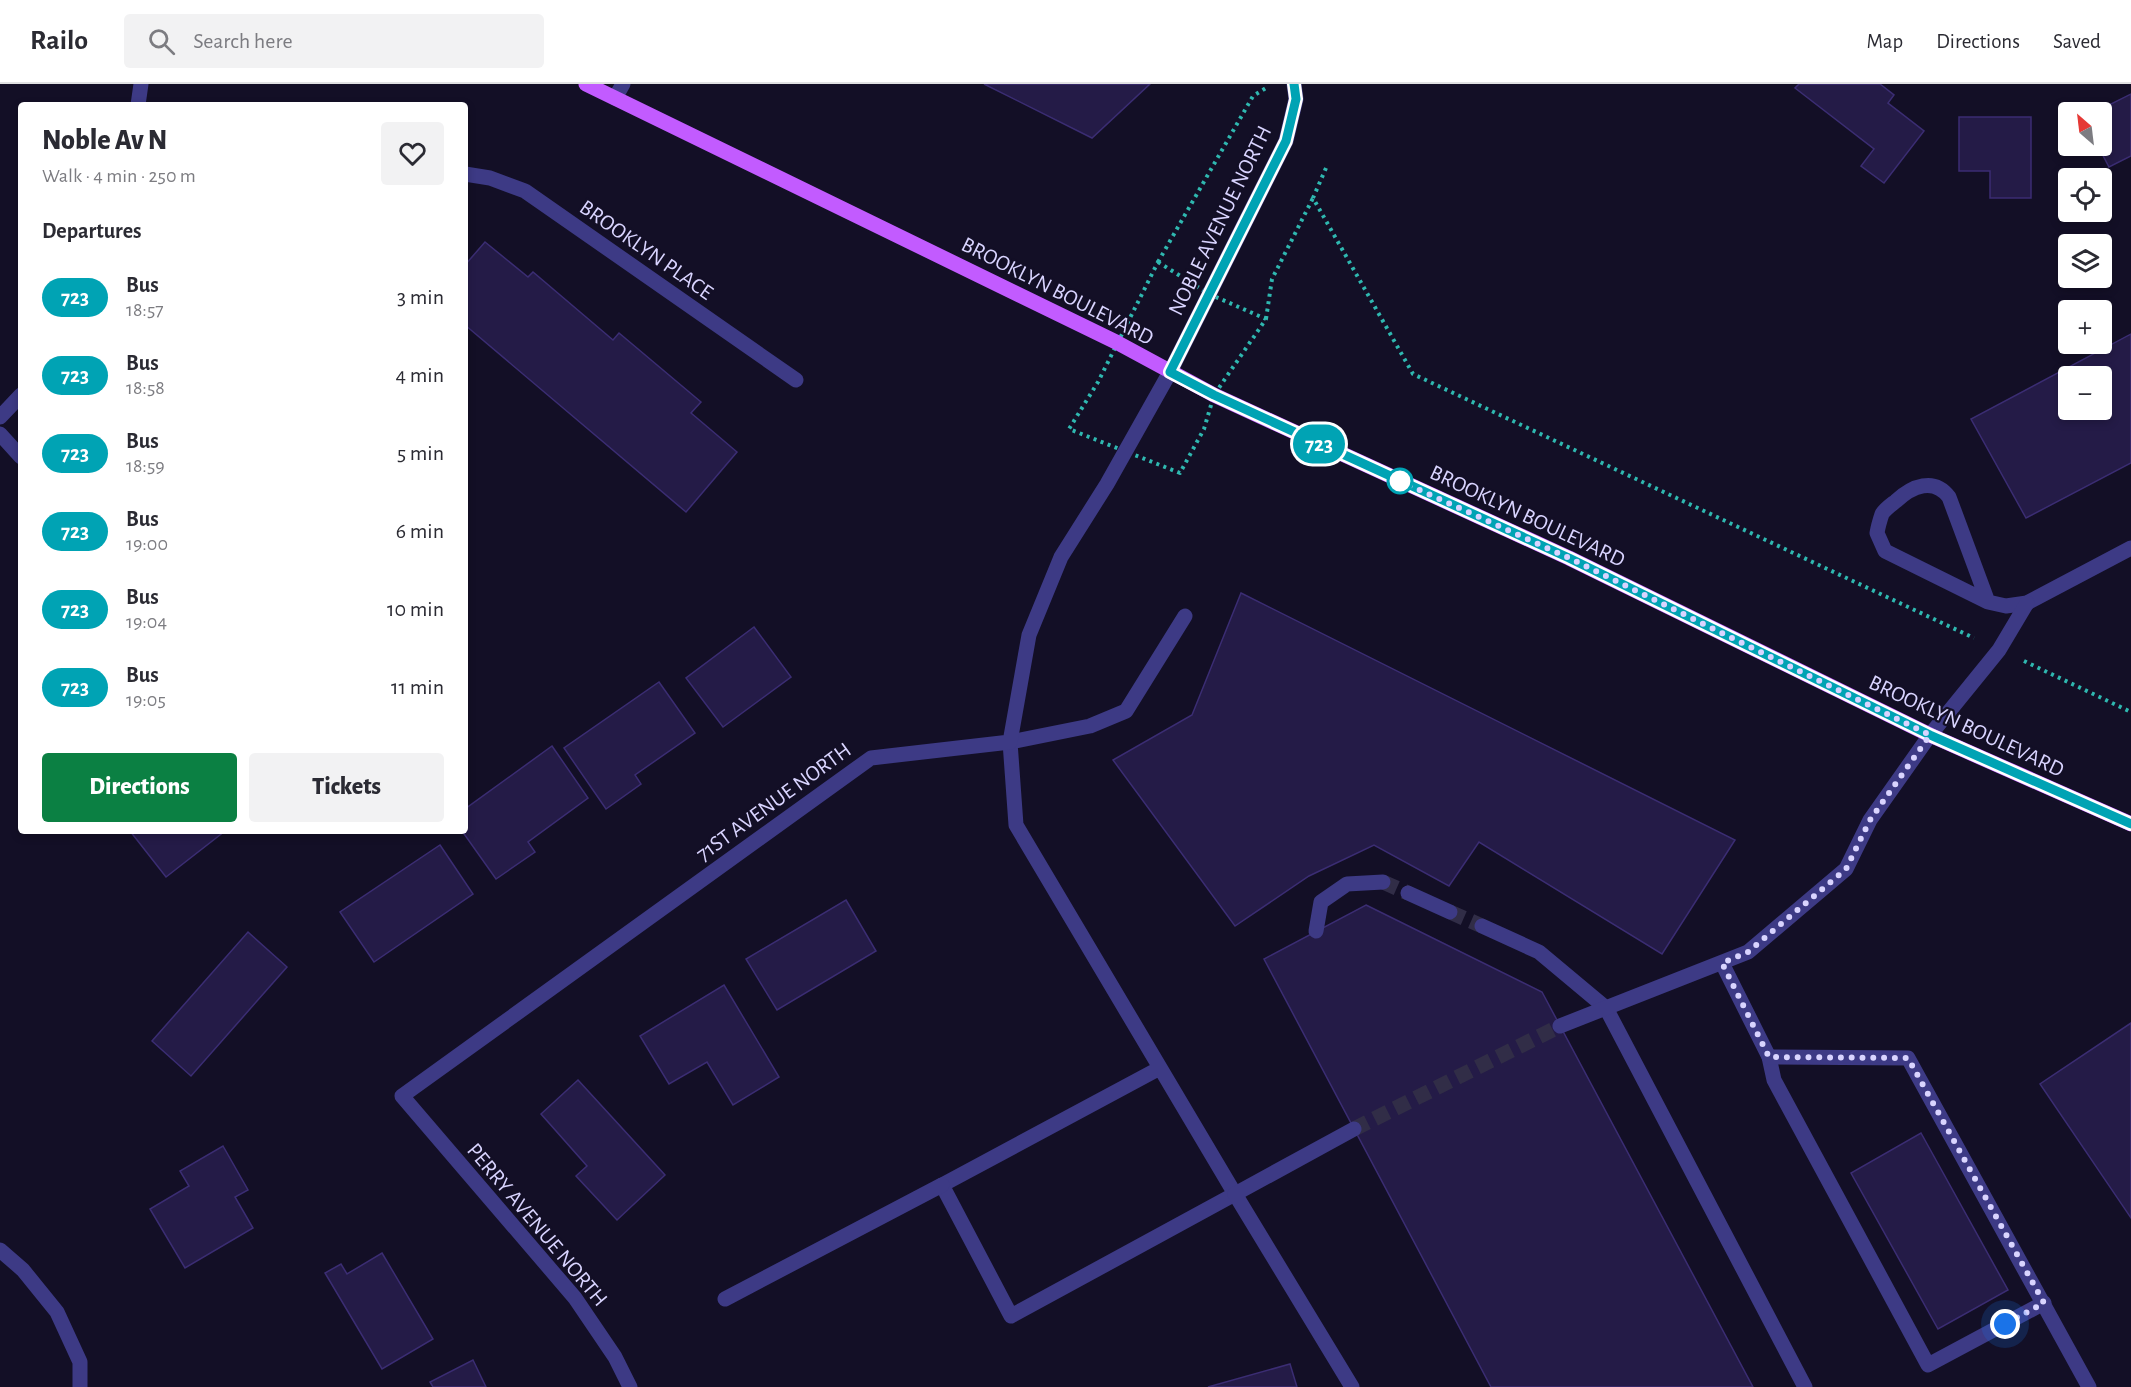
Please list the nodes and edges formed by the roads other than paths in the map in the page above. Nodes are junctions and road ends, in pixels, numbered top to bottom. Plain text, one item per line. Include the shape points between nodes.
1 (141, 84) edge
2 (586, 84) edge
3 (623, 84) edge
4 (1294, 84) edge
5 (615, 98) junction
6 (138, 102) edge
7 (468, 174) edge
8 (1170, 372) junction
9 (796, 380) dead end
10 (18, 398) edge
11 (0, 417) edge
12 (0, 435) edge
13 (18, 454) edge
14 (2131, 548) edge
15 (1988, 602) junction
16 (2027, 603) junction
17 (1185, 615) dead end
18 (1930, 735) junction
19 (1010, 742) junction
20 (2131, 824) edge
21 (1383, 882) tunnel mouth
22 (1408, 893) tunnel mouth
23 (1450, 912) tunnel mouth
24 (1482, 926) tunnel mouth
25 (1316, 931) dead end
26 (1722, 963) junction
27 (1606, 1008) junction
28 (1560, 1026) tunnel mouth
29 (1769, 1057) junction
30 (1160, 1068) junction
31 (402, 1096) joint
32 (1354, 1129) tunnel mouth
33 (942, 1185) junction
34 (1235, 1194) junction
35 (0, 1250) edge
36 (725, 1299) dead end
37 (2044, 1303) junction
38 (81, 1387) edge
39 (630, 1387) edge
40 (1352, 1387) edge
41 (1805, 1387) edge
42 (2089, 1387) edge

1 - 6 street
2 - 5 main road, BROOKLYN BOULEVARD
3 - 5 street
4 - 8 street, NOBLE AVENUE NORTH via 1296,99 1286,141
5 - 8 main road, BROOKLYN BOULEVARD
7 - 9 street, BROOKLYN PLACE via 525,191
8 - 18 main road, BROOKLYN BOULEVARD via 1569,558
8 - 19 street via 1060,557 1029,635
10 - 11 street
12 - 13 street
14 - 16 street
15 - 15 street via 1885,551 1877,533 1883,513 1920,485 1942,488 1949,497
15 - 16 street via 2006,606
16 - 18 street via 1999,650
17 - 19 street, 71ST AVENUE NORTH via 1126,711 1090,726
18 - 20 main road, BROOKLYN BOULEVARD
18 - 26 street via 1870,820 1846,869 1748,952
19 - 30 street via 1016,825
19 - 31 street, 71ST AVENUE NORTH via 871,758
21 - 25 street via 1347,884 1321,902
22 - 23 street
24 - 27 street via 1539,951
26 - 27 street
26 - 29 street
27 - 28 street
27 - 41 street
29 - 37 street via 1908,1058
29 - 37 street via 1774,1080 1928,1365
30 - 33 street
30 - 34 street
31 - 39 street, PERRY AVENUE NORTH via 575,1298 615,1357
32 - 34 street
33 - 34 street via 1011,1316
33 - 36 street
34 - 40 street
35 - 38 street via 23,1270 57,1312 80,1362
37 - 42 street

